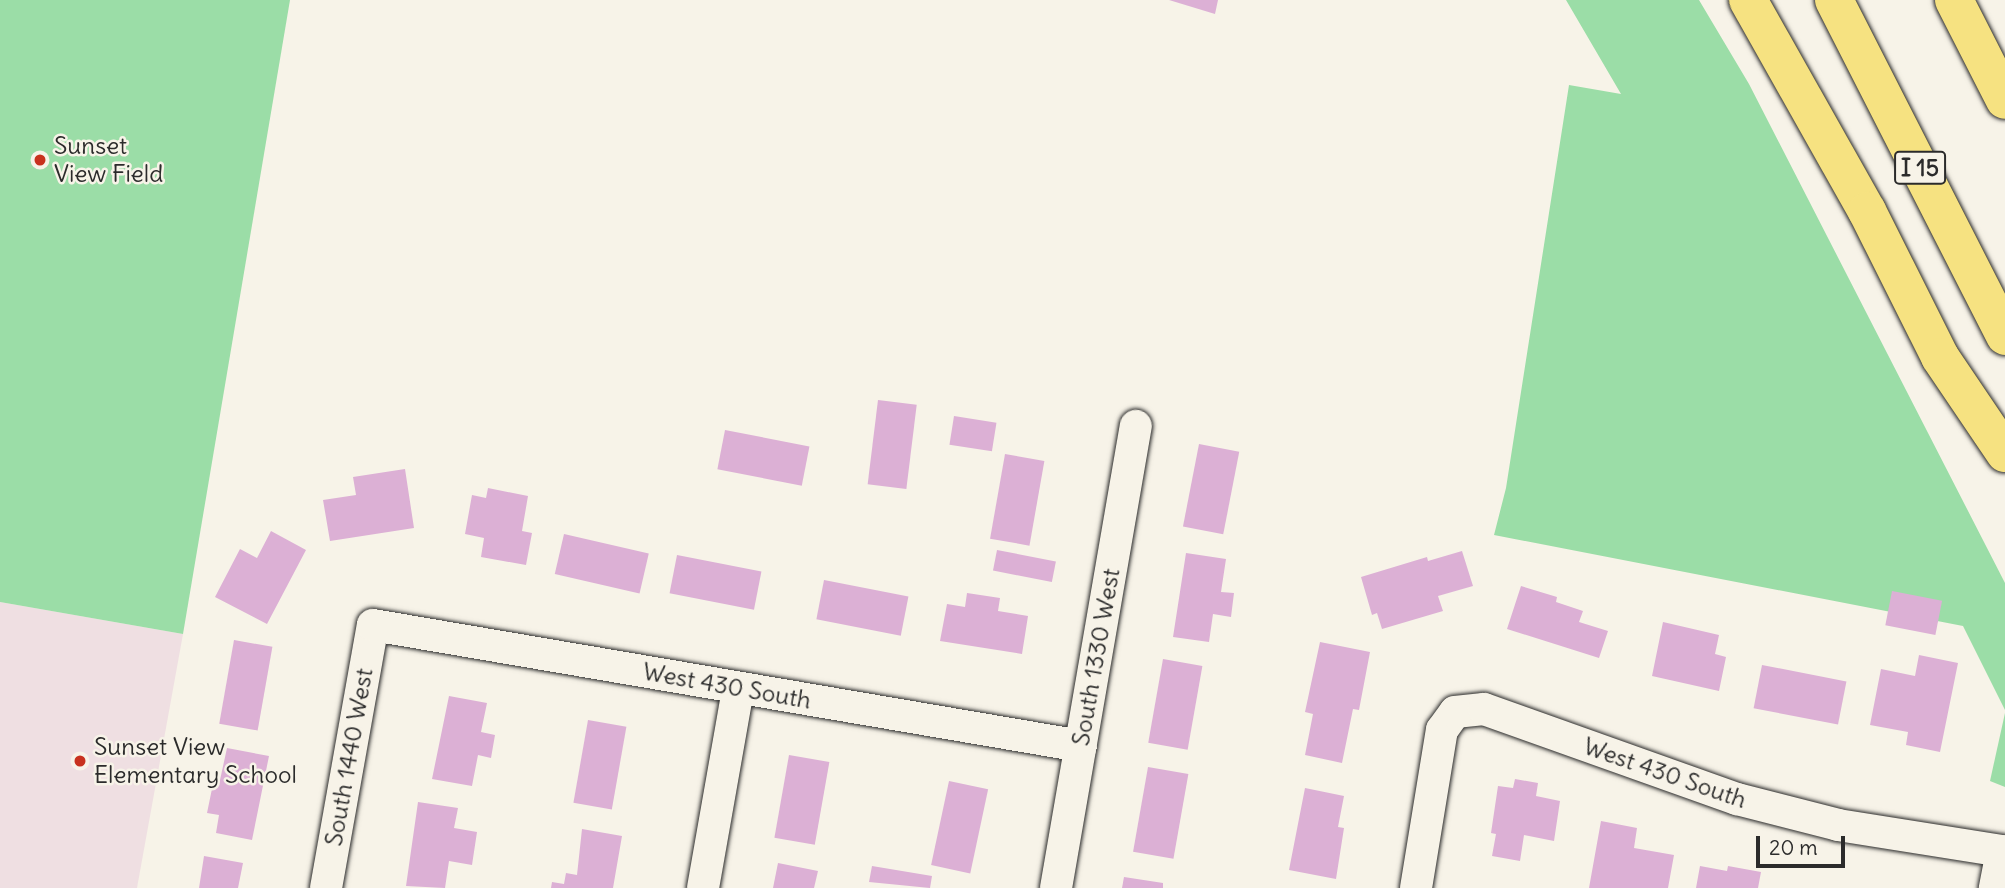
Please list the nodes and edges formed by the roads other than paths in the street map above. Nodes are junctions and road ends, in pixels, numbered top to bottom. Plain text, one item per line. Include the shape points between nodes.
1 (1748, 0) edge
2 (1834, 0) edge
3 (1954, 0) edge
4 (2005, 100) edge
5 (2005, 336) edge
6 (1136, 426) dead end
7 (2005, 453) edge
8 (373, 625) joint
9 (738, 689) junction
10 (1081, 746) junction
11 (326, 888) edge
12 (703, 888) edge
13 (1056, 888) edge
14 (1416, 888) edge
15 (1995, 888) edge

1 - 7 highway via 1867,211 1940,357
2 - 5 highway, I 15
3 - 4 highway
6 - 10 street, South 1330 West
8 - 9 street, West 430 South
8 - 11 street, South 1440 West
9 - 10 street, West 430 South
9 - 12 street
10 - 13 street, South 1330 West
14 - 15 street, West 430 South via 1442,730 1455,712 1484,709 1737,799 1826,821 2002,851

